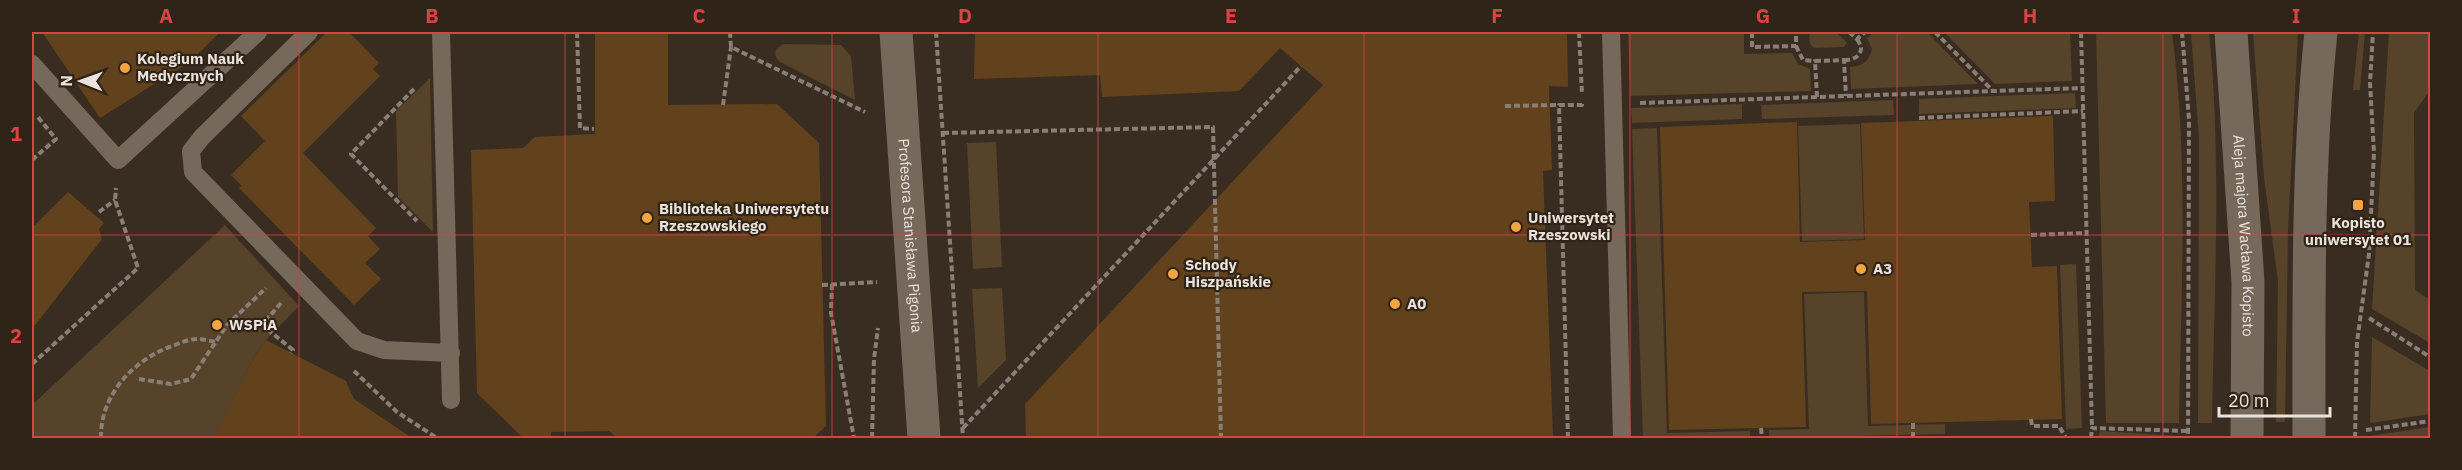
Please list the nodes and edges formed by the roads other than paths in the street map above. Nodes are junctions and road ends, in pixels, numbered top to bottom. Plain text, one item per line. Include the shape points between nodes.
1 (258, 32) edge
2 (309, 32) edge
3 (441, 32) edge
4 (897, 32) edge
5 (1611, 32) edge
6 (2231, 32) edge
7 (2321, 32) edge
8 (32, 64) edge
9 (451, 353) junction
10 (451, 400) dead end
11 (924, 438) edge
12 (1622, 438) edge
13 (2247, 438) edge
14 (2309, 438) edge

1 - 8 lane via 118,160
2 - 9 lane via 202,137 191,151 193,172 357,341 384,350
3 - 9 lane
4 - 11 main road, Profesora Stanisława Pigonia
5 - 12 lane
6 - 13 main road, Aleja majora Wacława Kopisto via 2248,282
7 - 14 main road via 2311,207
9 - 10 lane

